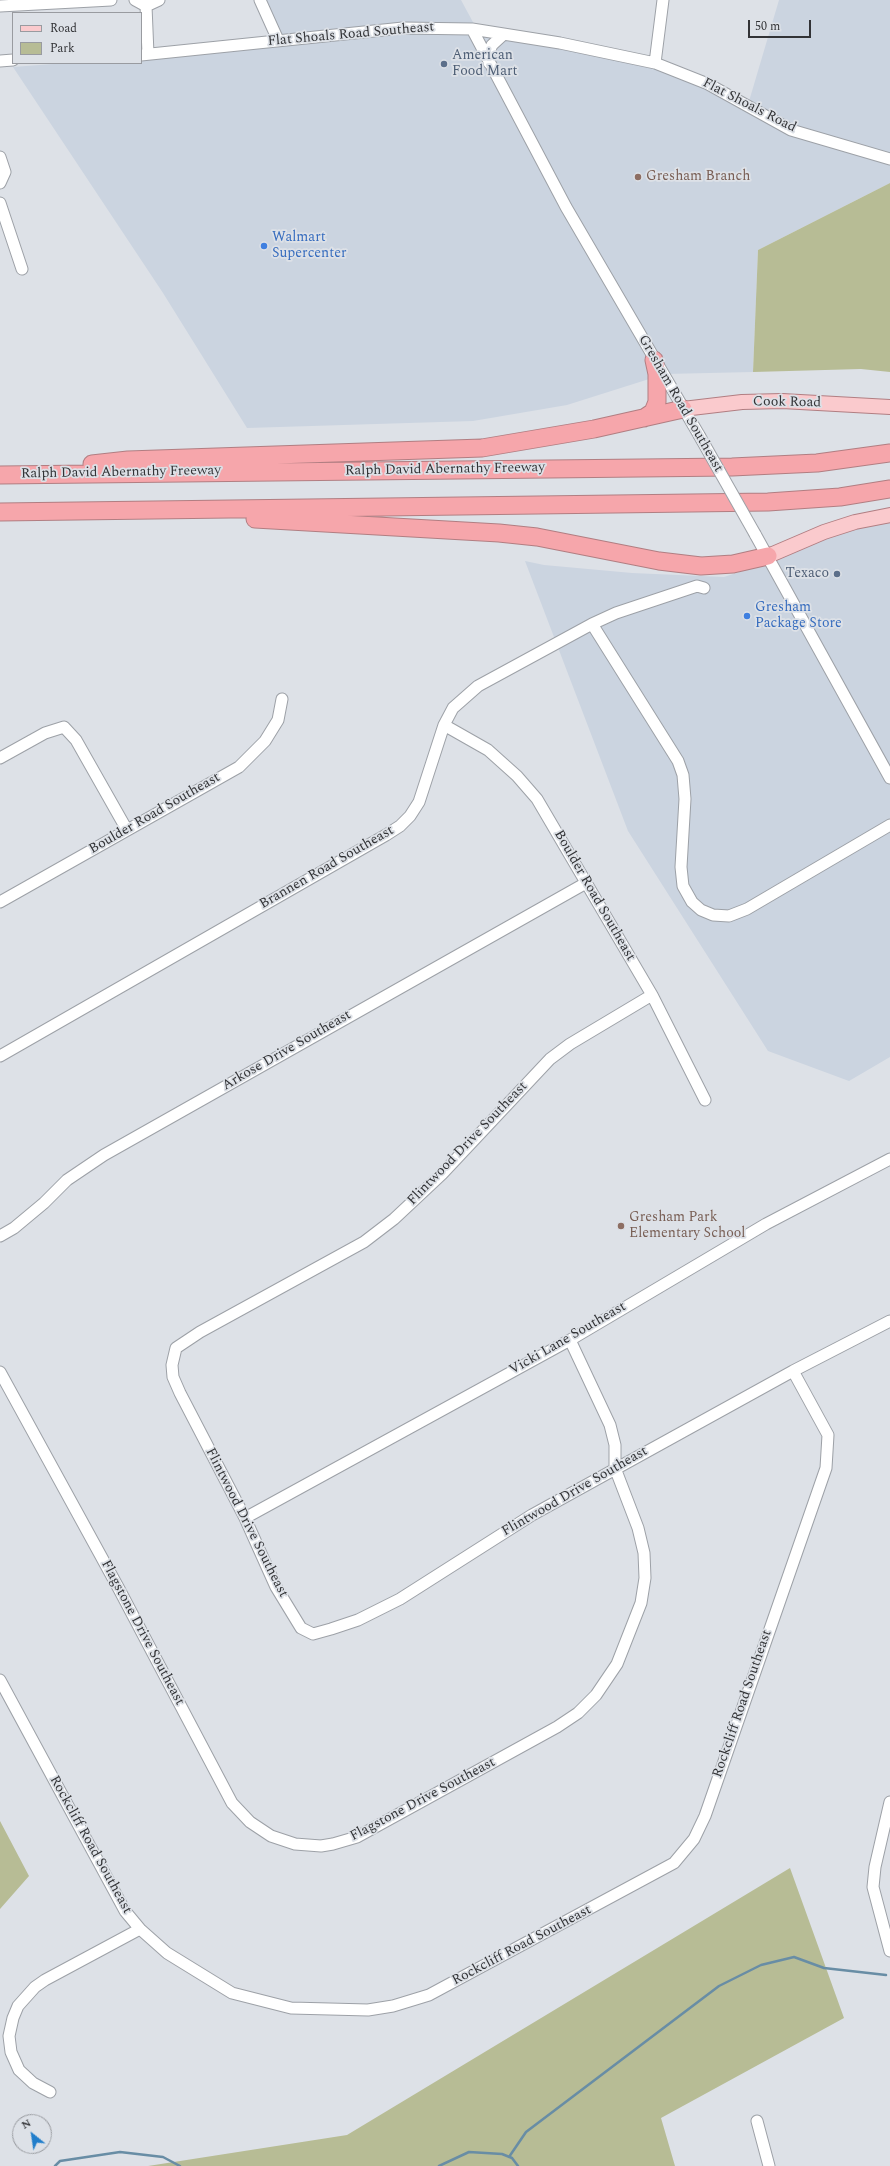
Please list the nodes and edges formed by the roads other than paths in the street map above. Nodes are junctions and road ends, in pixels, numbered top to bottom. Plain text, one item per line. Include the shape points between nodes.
1 (111, 0) edge
2 (135, 0) edge
3 (159, 0) edge
4 (260, 0) edge
5 (663, 0) edge
6 (0, 6) edge
7 (146, 6) junction
8 (472, 29) junction
9 (504, 34) junction
10 (278, 40) junction
11 (145, 54) edge
12 (12, 60) edge
13 (0, 61) edge
14 (489, 63) junction
15 (655, 63) junction
16 (0, 157) edge
17 (890, 159) edge
18 (0, 183) edge
19 (0, 202) edge
20 (22, 268) dead end
21 (654, 360) junction
22 (890, 407) edge
23 (683, 409) junction
24 (644, 418) junction
25 (890, 453) edge
26 (0, 474) edge
27 (890, 489) edge
28 (77, 511) junction
29 (0, 512) edge
30 (890, 516) edge
31 (768, 556) junction
32 (704, 588) dead end
33 (592, 624) junction
34 (282, 699) dead end
35 (444, 725) junction
36 (0, 758) edge
37 (890, 778) edge
38 (890, 825) edge
39 (127, 830) junction
40 (586, 883) junction
41 (0, 902) edge
42 (652, 995) junction
43 (0, 1056) edge
44 (705, 1100) dead end
45 (890, 1159) edge
46 (0, 1236) edge
47 (890, 1320) edge
48 (570, 1340) junction
49 (793, 1371) junction
50 (0, 1372) edge
51 (615, 1468) junction
52 (245, 1518) junction
53 (0, 1680) edge
54 (890, 1802) edge
55 (140, 1929) junction
56 (890, 1951) edge
57 (50, 2092) dead end
58 (757, 2121) dead end
59 (769, 2166) edge

1 - 6 street
2 - 7 street
3 - 7 street
4 - 10 street
5 - 15 street
7 - 11 street
8 - 9 street, Flat Shoals Road Southeast
8 - 10 street, Flat Shoals Road Southeast via 403,28
8 - 14 street, Gresham Road Southeast
9 - 14 street via 492,45
9 - 15 street, Flat Shoals Road Southeast
10 - 11 street, Flat Shoals Road Southeast
12 - 13 street
14 - 21 street, Gresham Road Southeast via 566,207
15 - 17 street, Flat Shoals Road via 708,84 791,130
16 - 18 street via 5,172
19 - 20 street
21 - 23 street, Gresham Road Southeast
21 - 24 highway via 657,402 653,412
22 - 23 main road, Cook Road via 782,401 742,402
23 - 24 highway
23 - 31 street, Gresham Road Southeast, bridge
24 - 26 highway via 482,448 128,460
25 - 26 highway, Ralph David Abernathy Freeway via 779,465
27 - 28 highway via 840,497 768,502
28 - 29 highway
28 - 31 highway via 499,533 537,537 659,561 700,566 733,564
30 - 31 main road via 855,522
31 - 37 street, Gresham Road Southeast
32 - 33 street, Brannen Road Southeast via 697,586 616,613
33 - 35 street, Brannen Road Southeast via 478,686 454,708
33 - 38 street via 678,761 683,775 685,799 681,867 683,886 692,902 701,910 713,915 729,916 747,909
34 - 39 street, Boulder Road Southeast via 278,720 252,756 233,770
35 - 40 street, Boulder Road Southeast via 488,750 527,786 549,818
35 - 43 street, Brannen Road Southeast via 419,802 400,826
36 - 39 street via 65,723
39 - 41 street, Boulder Road Southeast
40 - 42 street, Boulder Road Southeast
40 - 46 street, Arkose Drive Southeast via 104,1155 67,1180 38,1208
42 - 44 street, Boulder Road Southeast
42 - 52 street, Flintwood Drive Southeast via 570,1044 550,1059 442,1174 394,1219 364,1242 200,1332 176,1348 172,1365 173,1377
45 - 48 street, Vicki Lane Southeast via 766,1224
47 - 49 street, Flintwood Drive Southeast
48 - 51 street, Flagstone Drive Southeast via 610,1424 615,1445
48 - 52 street, Vicki Lane Southeast
49 - 51 street, Flintwood Drive Southeast
49 - 55 street, Rockcliff Road Southeast via 828,1435 826,1468 705,1816 694,1838 674,1863 441,1990 405,2003 380,2008 291,2008 232,1993 167,1953
50 - 51 street, Flagstone Drive Southeast via 232,1803 260,1830 295,1844 327,1845 357,1837 557,1728 578,1713 596,1695 617,1664 641,1603 645,1578 641,1541
51 - 52 street, Flintwood Drive Southeast via 532,1515 400,1598 358,1620 313,1634 302,1628 276,1587
53 - 55 street, Rockcliff Road Southeast via 125,1911
54 - 56 street via 873,1887
55 - 57 street via 45,1980 18,2006 9,2036 11,2052 19,2070 33,2083
58 - 59 street

